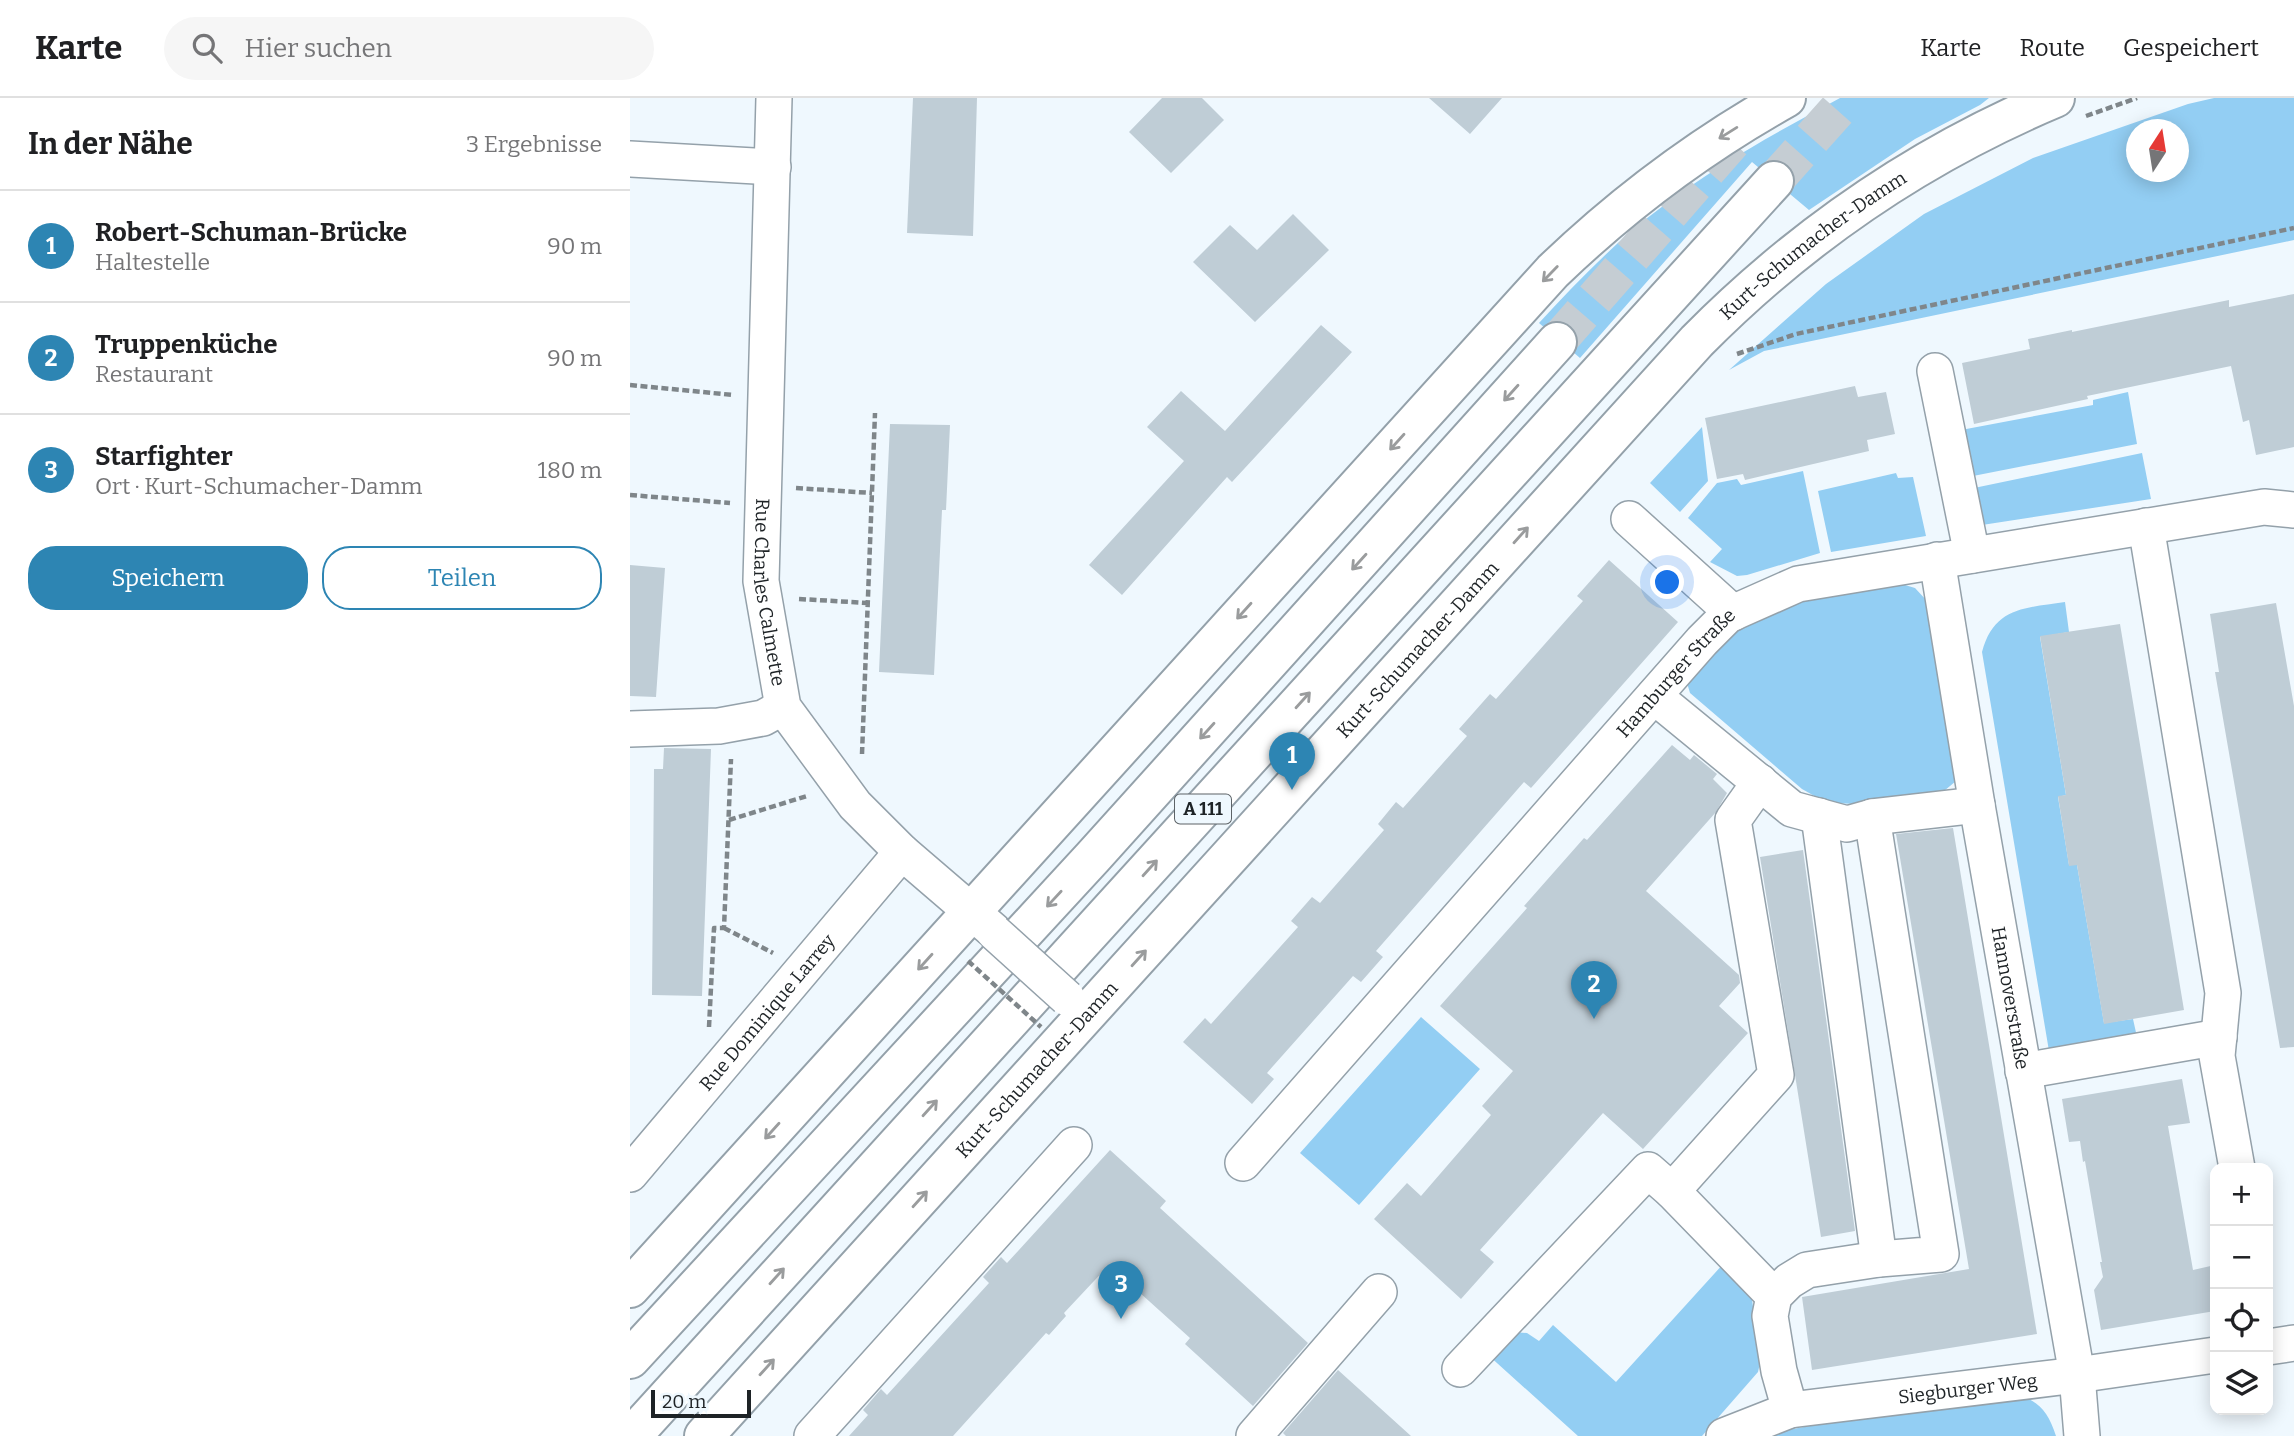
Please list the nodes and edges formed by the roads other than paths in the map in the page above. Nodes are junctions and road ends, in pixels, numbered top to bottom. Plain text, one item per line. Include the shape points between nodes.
1 (774, 98) edge
2 (1786, 98) edge
3 (2055, 98) edge
4 (630, 159) edge
5 (773, 167) junction
6 (1774, 181) tunnel mouth
7 (1557, 342) tunnel mouth
8 (1935, 371) dead end
9 (2294, 510) edge
10 (1629, 519) dead end
11 (2146, 526) junction
12 (1972, 555) junction
13 (1937, 560) junction
14 (1733, 613) junction
15 (1654, 696) junction
16 (783, 706) junction
17 (630, 729) edge
18 (1760, 782) junction
19 (1977, 805) junction
20 (1819, 816) junction
21 (1872, 817) junction
22 (902, 852) junction
23 (983, 922) junction
24 (1077, 1007) junction
25 (2219, 1037) junction
26 (2023, 1070) junction
27 (1074, 1145) dead end
28 (1243, 1163) dead end
29 (2236, 1163) edge
30 (630, 1174) edge
31 (1672, 1191) junction
32 (1880, 1259) junction
33 (630, 1288) edge
34 (1378, 1292) dead end
35 (1774, 1296) junction
36 (2294, 1343) edge
37 (2273, 1345) edge
38 (2210, 1356) edge
39 (630, 1359) edge
40 (1460, 1368) dead end
41 (2077, 1375) junction
42 (1790, 1410) junction
43 (632, 1436) edge
44 (704, 1436) edge
45 (812, 1436) edge
46 (1254, 1436) edge
47 (1724, 1436) edge
48 (2082, 1436) edge

1 - 5 street, Rue Charles Calmette
2 -> 23 main road via 1652,184 1553,271
24 -> 3 main road, Kurt-Schumacher-Damm via 1736,302 1822,229 1908,171 1968,137
4 - 5 street
5 - 16 street, Rue Charles Calmette via 761,581
43 -> 6 main road, A 111
7 -> 39 main road, A 111 via 1093,857
8 - 12 street
9 - 11 street, Hamburger Straße via 2264,507
10 - 14 street
11 - 12 street, Hamburger Straße
11 - 25 street via 2223,993
12 - 13 street, Hamburger Straße
13 - 14 street, Hamburger Straße via 1798,584
13 - 19 street, Hannoverstraße
14 - 15 street, Hamburger Straße
15 - 18 street
15 - 28 street, Hamburger Straße
16 - 17 street via 763,718 719,726
16 - 22 street, Rue Charles Calmette via 855,805
18 - 20 street via 1792,809
18 - 31 street via 1733,820 1776,1075
19 - 21 street
19 - 26 street, Hannoverstraße
20 - 21 street via 1847,824
20 - 32 street
21 - 32 street via 1941,1254
22 - 23 street, Rue Charles Calmette
22 - 30 street, Rue Dominique Larrey
23 - 24 street, Rue Charles Calmette, bridge
23 -> 33 main road
44 -> 24 main road, Kurt-Schumacher-Damm
25 - 26 street
25 - 29 street via 2217,1056
26 - 41 street, Hannoverstraße
27 - 45 street
31 - 35 street
31 - 40 street via 1648,1170
32 - 35 street via 1807,1270
34 - 46 street
35 - 42 street via 1770,1316
36 - 37 street
38 - 41 street, Siegburger Weg
41 - 42 street, Siegburger Weg
41 - 48 street, Hannoverstraße
42 - 47 street, Siegburger Weg

